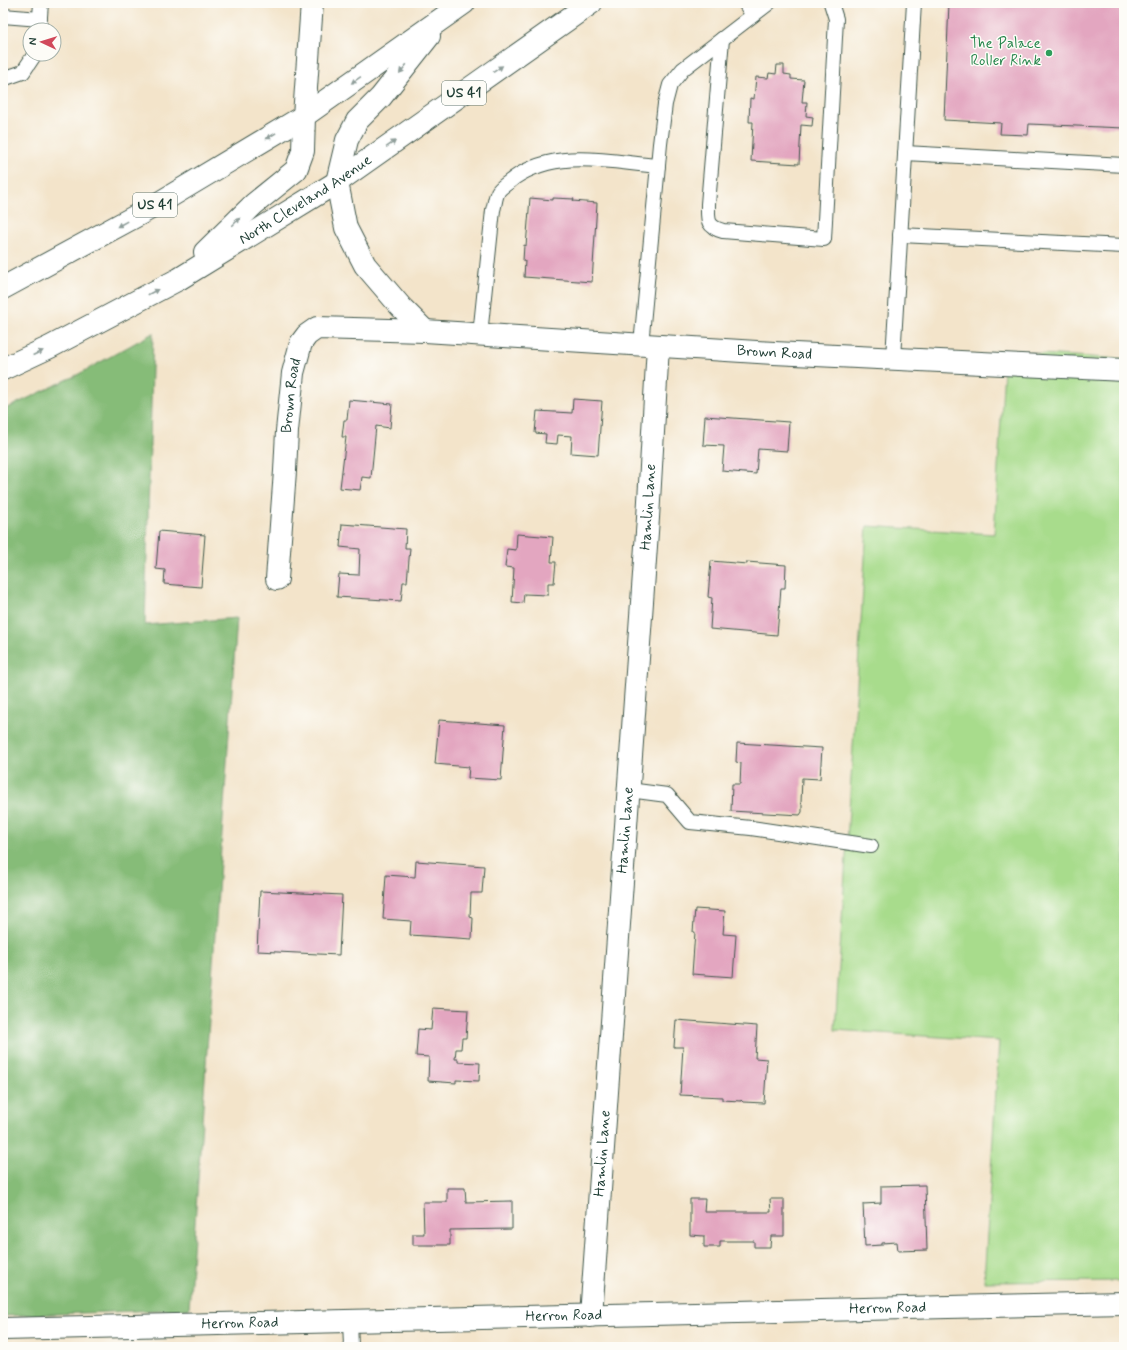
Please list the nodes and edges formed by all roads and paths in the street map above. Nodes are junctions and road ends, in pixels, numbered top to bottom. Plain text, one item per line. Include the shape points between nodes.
1 (41, 3) edge
2 (312, 3) edge
3 (464, 3) edge
4 (591, 3) edge
5 (745, 3) edge
6 (769, 3) edge
7 (832, 3) edge
8 (914, 3) edge
9 (753, 15) junction
10 (3, 16) edge
11 (445, 17) junction
12 (30, 22) edge
13 (39, 22) edge
14 (722, 39) junction
15 (30, 62) edge
16 (3, 79) edge
17 (304, 116) junction
18 (905, 153) junction
19 (1124, 165) edge
20 (658, 166) junction
21 (337, 182) junction
22 (900, 235) junction
23 (1124, 246) edge
24 (179, 279) junction
25 (3, 288) edge
26 (425, 331) junction
27 (480, 335) junction
28 (649, 345) junction
29 (893, 358) junction
30 (3, 369) edge
31 (1124, 370) edge
32 (278, 579) dead end
33 (628, 790) junction
34 (872, 846) dead end
35 (1124, 1303) edge
36 (591, 1316) junction
37 (350, 1320) junction
38 (3, 1328) edge
39 (351, 1347) edge

1 - 13 lane
2 - 17 street
3 - 11 street, US 41
21 -> 4 street, North Cleveland Avenue / US 41
5 - 9 lane
6 - 9 lane
7 - 14 lane via 836,19 824,239 723,232 713,228 708,220
8 - 18 lane
9 - 14 lane
10 - 12 lane
11 -> 17 street, US 41
11 -> 21 street via 381,97 357,121 347,140
14 - 20 lane via 683,69 670,85 665,104
15 - 16 lane via 24,72
24 -> 17 street via 254,204 296,170 303,151
17 -> 25 street, US 41 via 149,209
18 - 19 lane
18 - 22 lane
20 - 27 lane via 563,159 526,171 498,191 491,224
20 - 28 lane
21 - 24 street, North Cleveland Avenue / US 41
21 - 26 street via 346,228 365,265
22 - 23 lane
22 - 29 lane
30 -> 24 street, North Cleveland Avenue / US 41
26 - 27 street, Brown Road
26 - 32 street, Brown Road via 317,328 301,343 293,373 287,431
27 - 28 street, Brown Road
28 - 29 street, Brown Road
28 - 33 street, Hamlin Lane via 648,518
29 - 31 street, Brown Road
33 - 34 lane via 667,795 690,822 751,828
33 - 36 street, Hamlin Lane
35 - 36 street, Herron Road
36 - 37 street, Herron Road
37 - 38 street, Herron Road
37 - 39 lane

